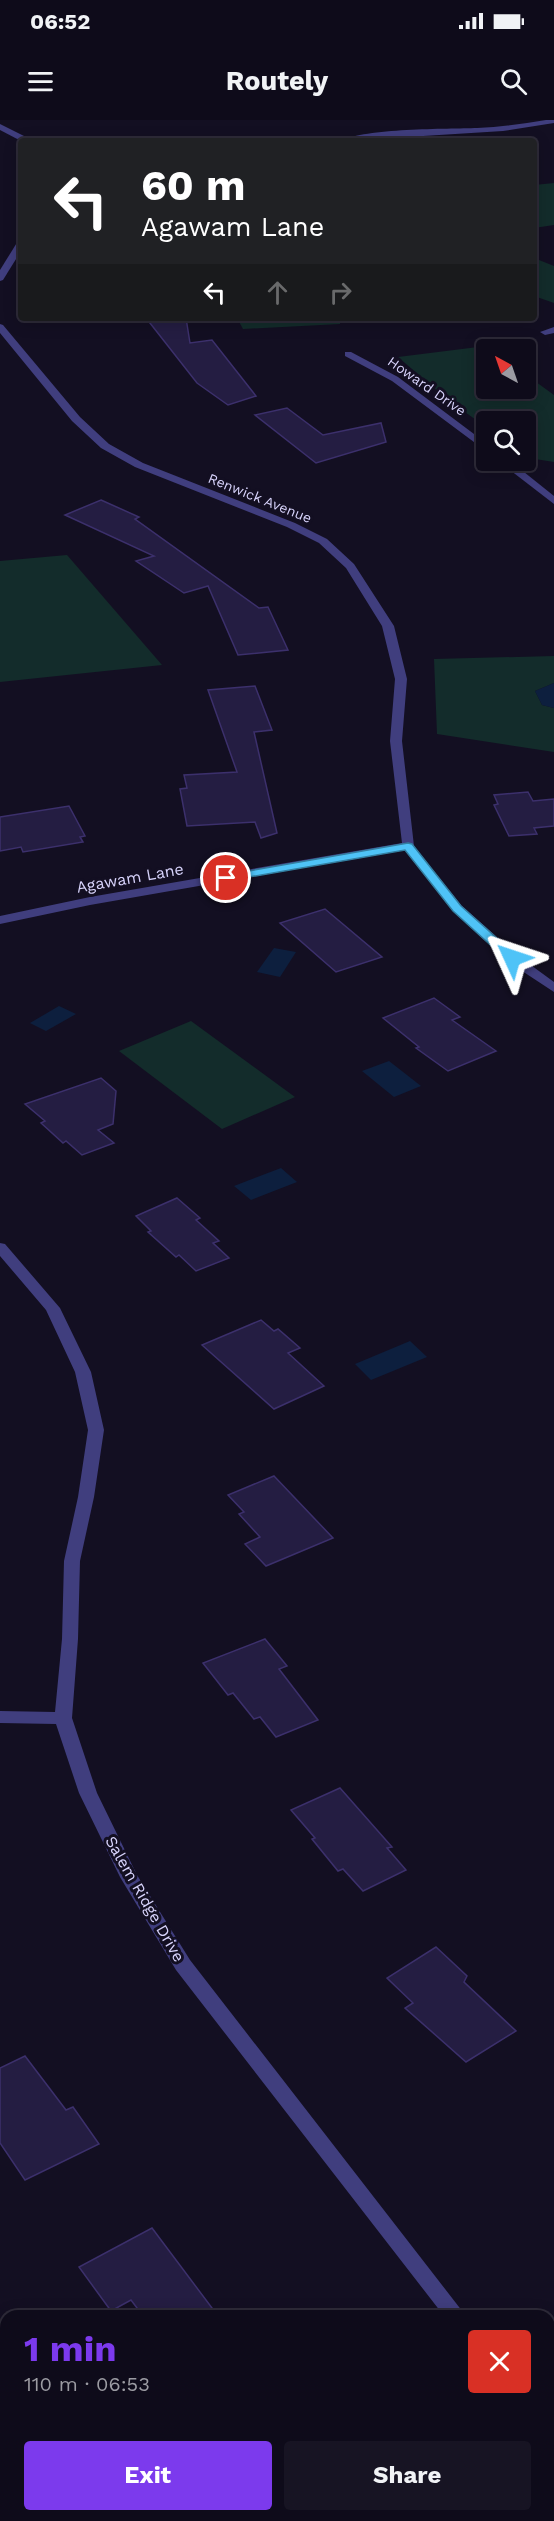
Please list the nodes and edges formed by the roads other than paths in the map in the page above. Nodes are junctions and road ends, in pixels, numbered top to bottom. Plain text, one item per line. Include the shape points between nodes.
1 (554, 121) edge
2 (0, 127) edge
3 (21, 138) edge
4 (369, 138) edge
5 (18, 248) edge
6 (0, 278) edge
7 (0, 327) edge
8 (348, 354) dead end
9 (476, 440) edge
10 (516, 471) edge
11 (554, 501) edge
12 (408, 846) junction
13 (0, 920) edge
14 (554, 988) edge
15 (0, 1247) edge
16 (0, 1717) edge
17 (63, 1718) junction
18 (451, 2310) edge

1 - 4 street
2 - 3 street
5 - 6 street
7 - 12 street, Renwick Avenue via 76,419 105,446 149,470 291,525 323,541 350,566 388,626 401,679 396,741
8 - 9 street, Howard Drive via 395,379
10 - 11 street
12 - 13 street, Agawam Lane
12 - 14 street via 457,908 512,958
15 - 17 street, Salem Ridge Drive via 53,1308 83,1371 96,1430 72,1561
16 - 17 street
17 - 18 street, Salem Ridge Drive via 88,1793 129,1877 183,1965

